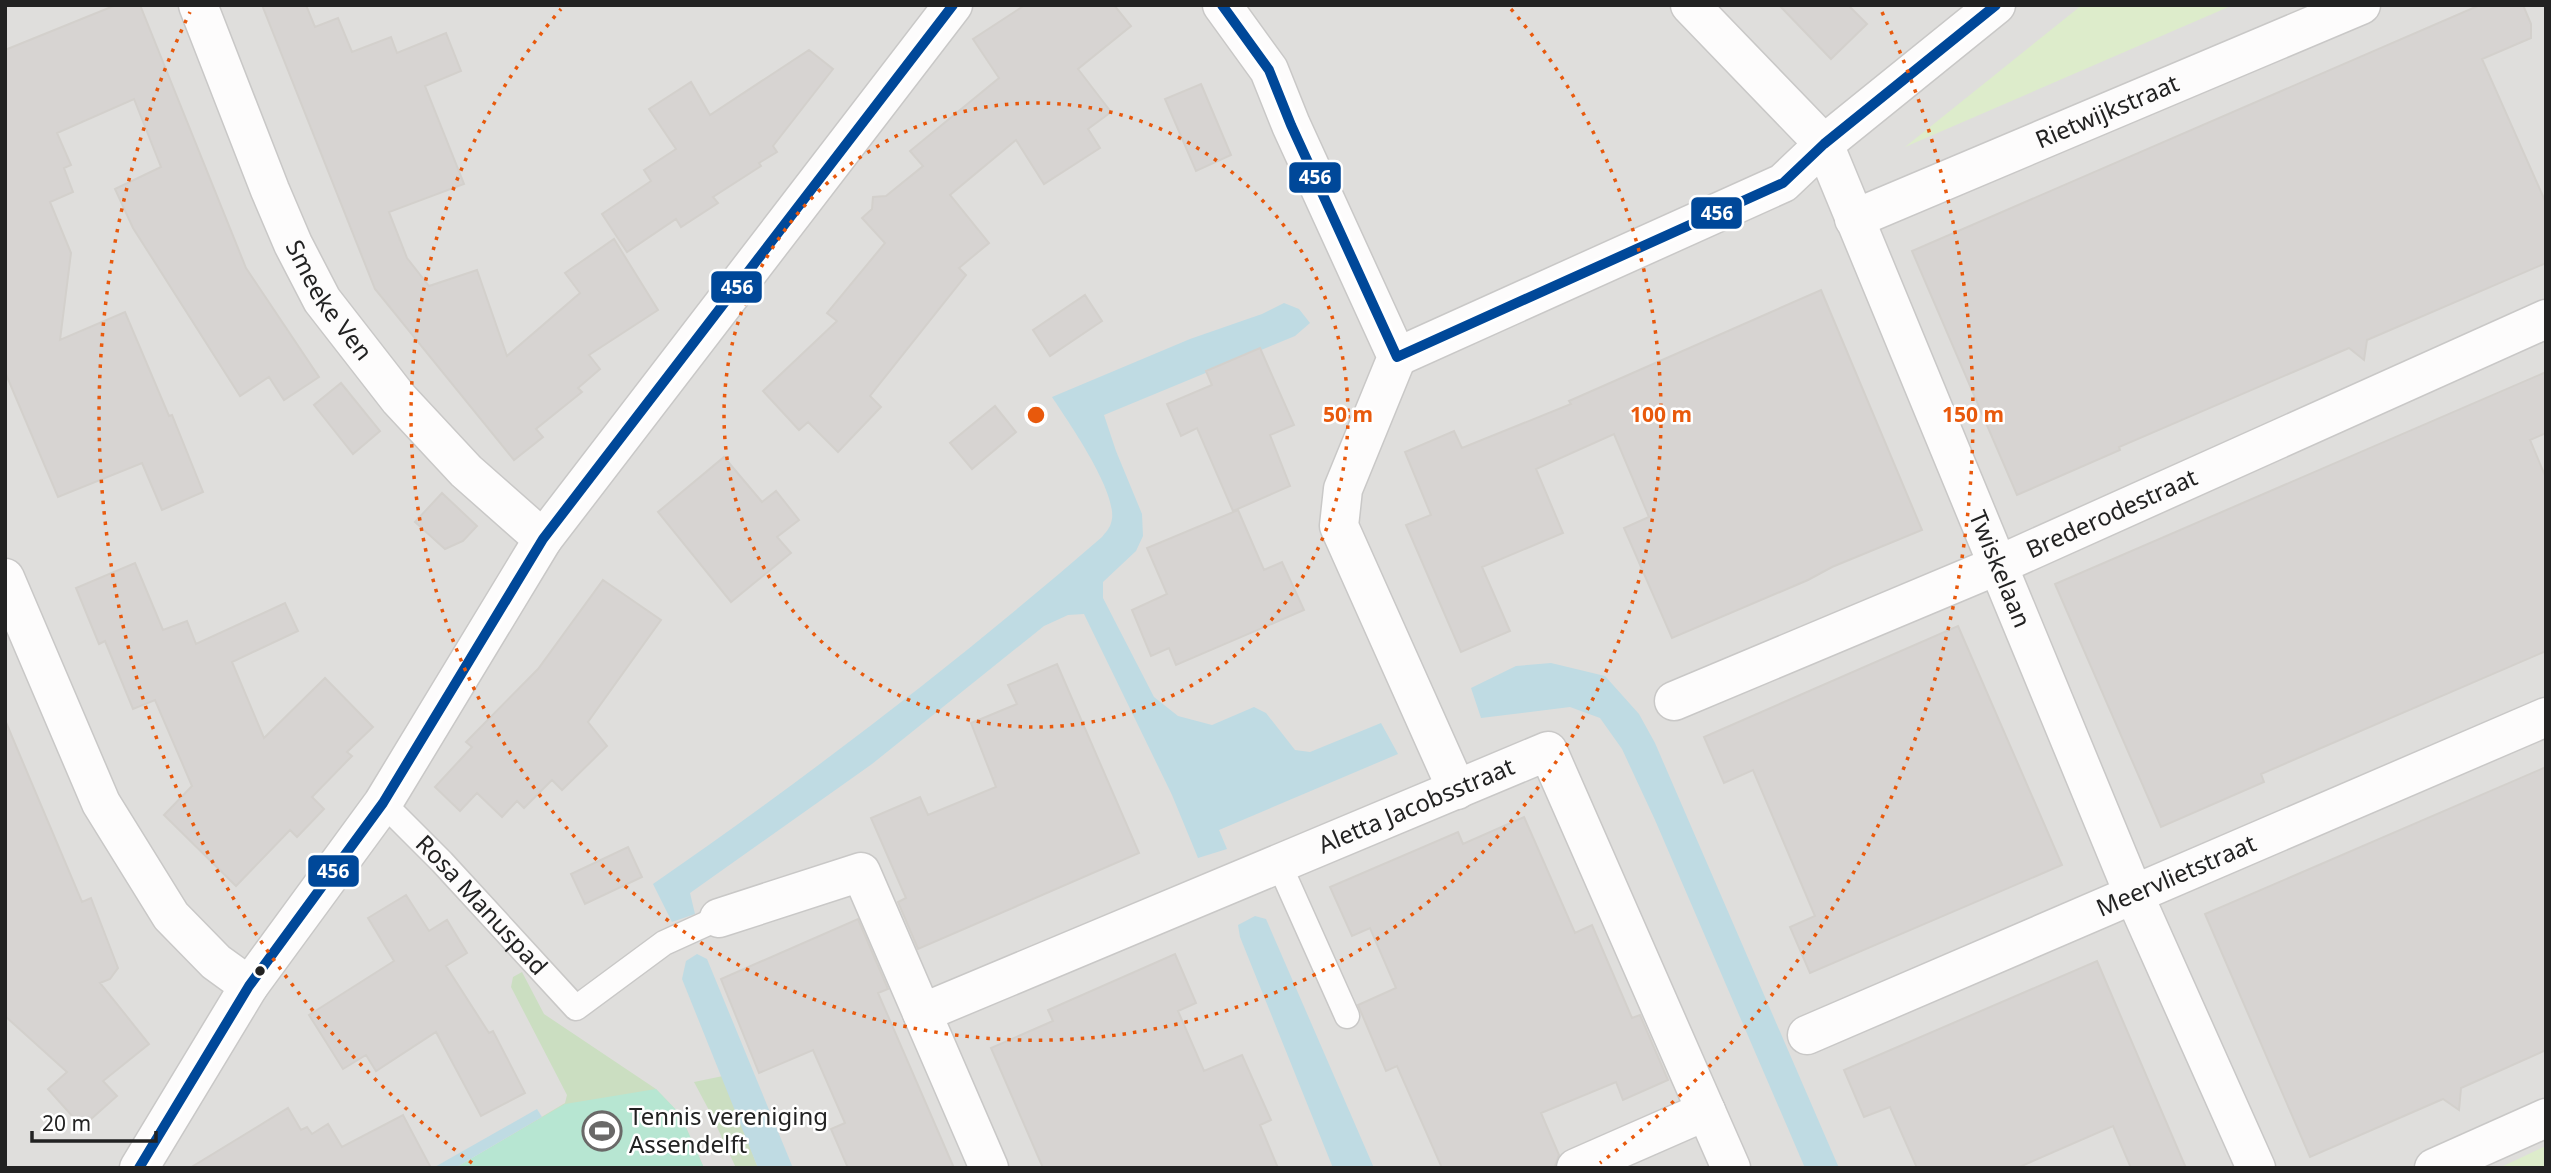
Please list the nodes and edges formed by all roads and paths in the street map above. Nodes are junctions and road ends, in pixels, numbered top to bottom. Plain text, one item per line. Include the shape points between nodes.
1 (198, 5) edge
2 (953, 5) edge
3 (1222, 5) edge
4 (1690, 5) edge
5 (2361, 5) edge
6 (1995, 6) edge
7 (1824, 144) junction
8 (1854, 219) junction
9 (2546, 319) edge
10 (1397, 357) junction
11 (543, 539) junction
12 (1996, 566) junction
13 (5, 578) edge
14 (1674, 702) dead end
15 (2546, 718) edge
16 (1457, 790) junction
17 (383, 803) junction
18 (1279, 864) junction
19 (2134, 895) junction
20 (719, 918) joint
21 (249, 986) junction
22 (922, 1013) junction
23 (1347, 1016) dead end
24 (1807, 1035) dead end
25 (1706, 1111) junction
26 (2546, 1118) edge
27 (2447, 1165) edge
28 (139, 1168) edge
29 (989, 1168) edge
30 (1576, 1168) edge
31 (1731, 1168) edge
32 (2256, 1168) edge

1 - 11 street, Smeeke Ven via 270,190 322,300 409,409 466,471
2 - 11 street
3 - 10 street via 1269,70
4 - 7 street, Twiskelaan
5 - 8 street, Rietwijkstraat
6 - 7 street
7 - 8 street, Twiskelaan
7 - 10 street via 1783,183
8 - 12 street, Twiskelaan
9 - 12 street, Brederodestraat
10 - 16 street via 1343,489 1339,526
11 - 17 street
12 - 14 street, Brederodestraat
12 - 19 street, Twiskelaan
13 - 21 street via 100,803 170,916 216,962
15 - 19 street, Meervlietstraat
16 - 18 street, Aletta Jacobsstraat
16 - 25 street, Aletta Jacobsstraat via 1548,751
17 - 20 lane, Rosa Manuspad via 576,1008 664,943
17 - 21 street
18 - 22 street, Aletta Jacobsstraat
18 - 23 lane
19 - 24 street, Meervlietstraat
19 - 32 street, Twiskelaan
20 - 22 street via 861,872
21 - 28 street
22 - 29 street
25 - 30 street
25 - 31 street, Aletta Jacobsstraat
26 - 27 street

